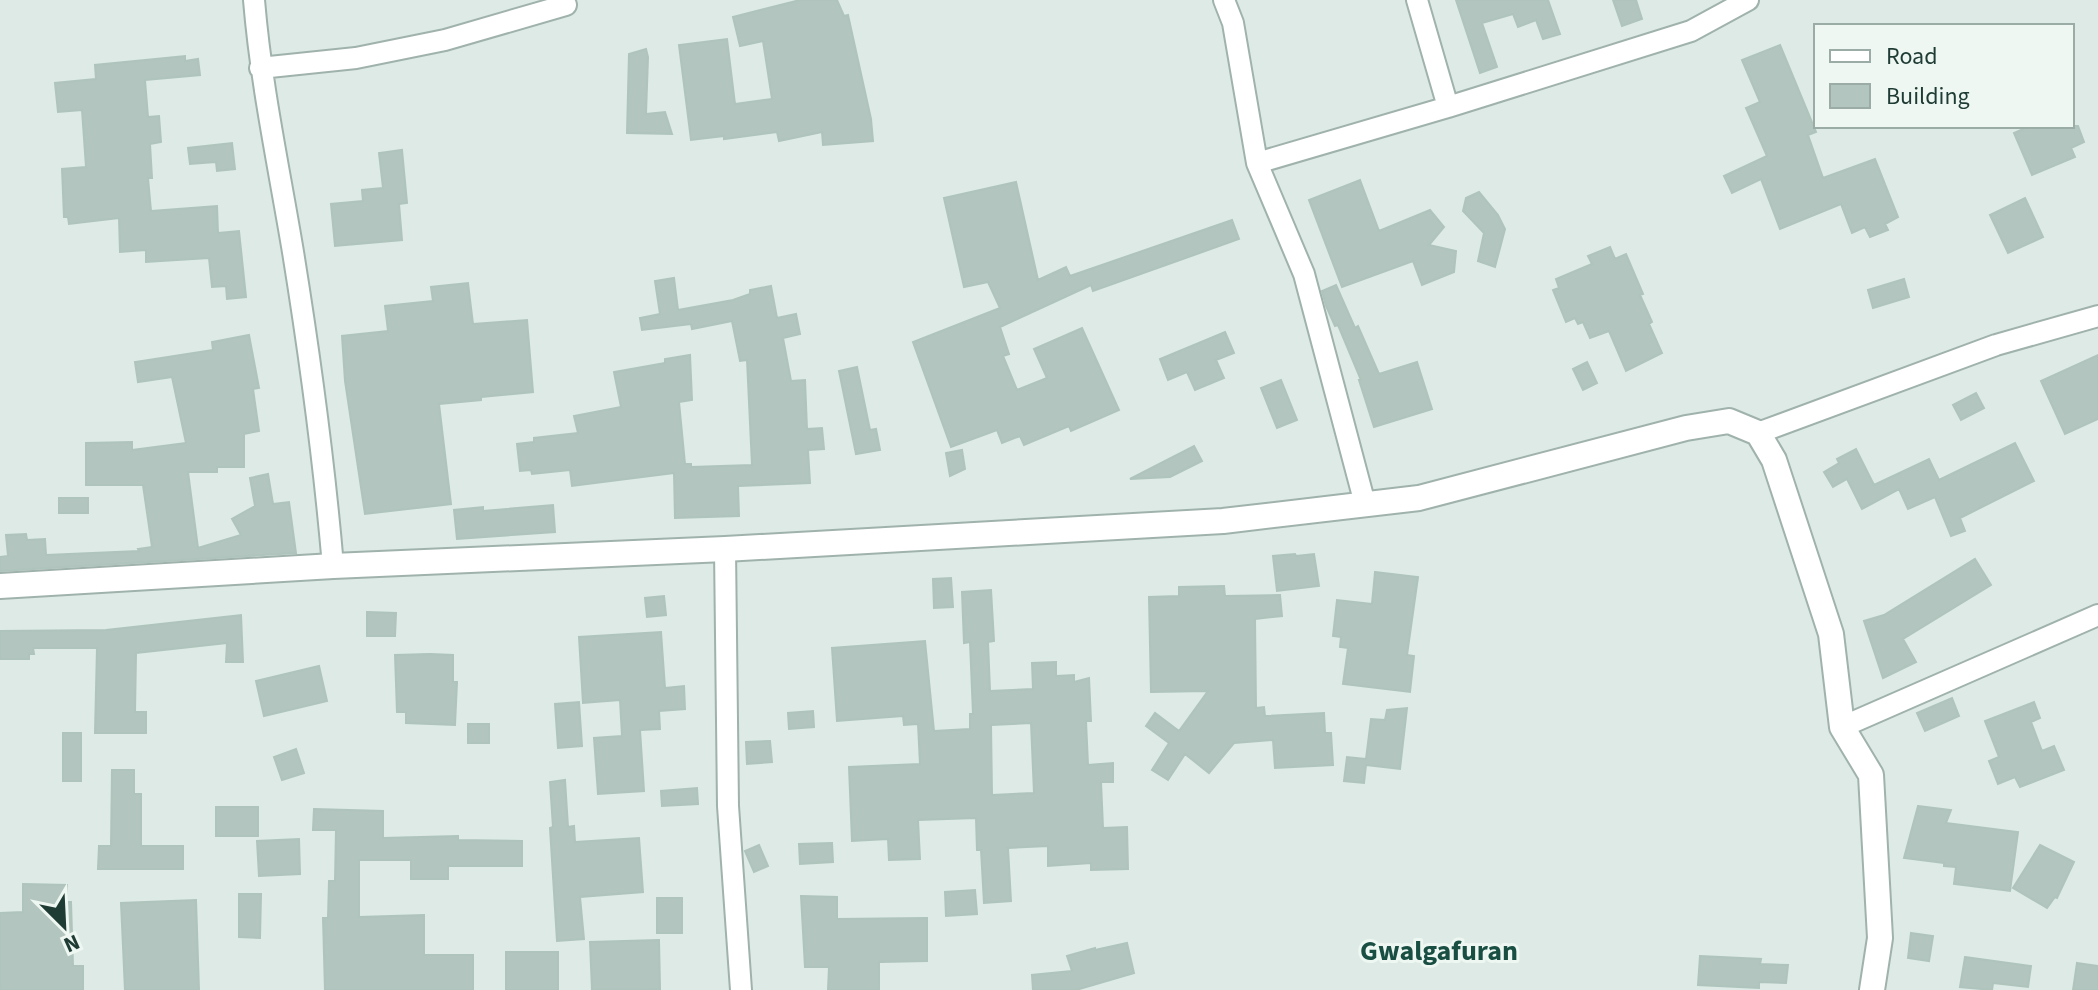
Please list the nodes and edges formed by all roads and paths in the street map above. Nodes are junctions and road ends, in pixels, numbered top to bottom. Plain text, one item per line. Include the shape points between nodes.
1 (254, 0) edge
2 (1224, 0) edge
3 (1417, 0) edge
4 (1748, 0) edge
5 (566, 5) dead end
6 (260, 68) junction
7 (1448, 107) junction
8 (1257, 163) junction
9 (2098, 316) edge
10 (1758, 433) junction
11 (1365, 504) junction
12 (725, 549) junction
13 (333, 566) junction
14 (0, 586) edge
15 (2098, 615) edge
16 (1842, 727) junction
17 (741, 990) edge
18 (1872, 990) edge

1 - 6 street
2 - 8 street via 1233,23
3 - 7 street
4 - 7 street via 1691,31
5 - 6 street via 445,40 356,58
6 - 13 street via 319,423
7 - 8 street
8 - 11 street via 1304,274
9 - 10 street via 1996,345
10 - 11 street via 1729,421 1686,428 1419,498
10 - 16 street via 1774,460 1831,634
11 - 12 street via 1223,521
12 - 13 street
12 - 17 street via 728,806
13 - 14 street
15 - 16 street
16 - 18 street via 1871,775 1880,938

